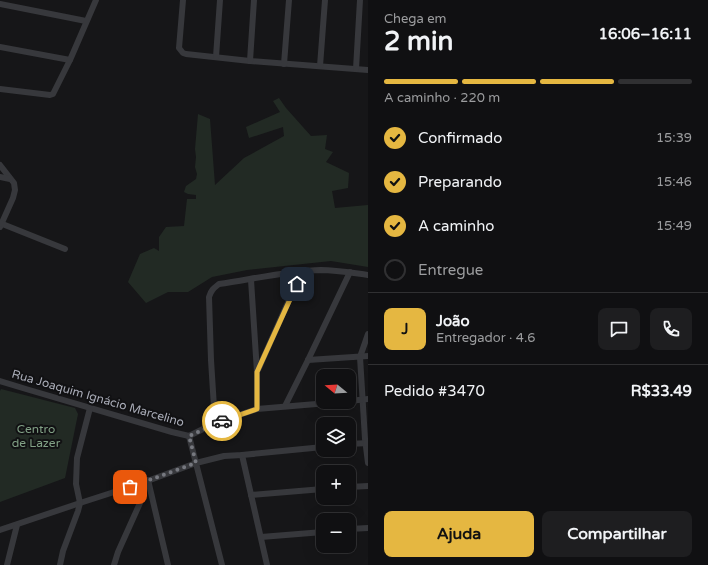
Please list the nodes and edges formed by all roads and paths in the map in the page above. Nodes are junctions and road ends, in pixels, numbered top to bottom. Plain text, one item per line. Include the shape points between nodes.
1 (96, 0) edge
2 (183, 0) edge
3 (220, 0) edge
4 (254, 0) edge
5 (289, 0) edge
6 (325, 0) edge
7 (360, 0) edge
8 (0, 4) edge
9 (86, 21) junction
10 (0, 48) edge
11 (216, 57) junction
12 (70, 60) junction
13 (250, 61) junction
14 (284, 64) junction
15 (320, 66) junction
16 (356, 69) junction
17 (368, 70) edge
18 (0, 90) edge
19 (0, 165) edge
20 (0, 177) edge
21 (10, 179) junction
22 (0, 224) edge
23 (65, 249) dead end
24 (302, 272) junction
25 (350, 272) junction
26 (368, 275) edge
27 (251, 280) junction
28 (368, 334) edge
29 (368, 356) edge
30 (360, 357) junction
31 (308, 360) junction
32 (257, 372) junction
33 (0, 381) edge
34 (365, 400) edge
35 (316, 404) edge
36 (285, 406) junction
37 (90, 408) junction
38 (257, 409) junction
39 (215, 424) junction
40 (189, 436) junction
41 (367, 443) edge
42 (356, 444) edge
43 (316, 448) edge
44 (242, 455) junction
45 (196, 463) junction
46 (368, 463) edge
47 (145, 482) junction
48 (368, 486) edge
49 (356, 487) edge
50 (316, 490) edge
51 (251, 495) junction
52 (80, 503) junction
53 (17, 525) junction
54 (368, 528) edge
55 (356, 529) edge
56 (0, 530) edge
57 (316, 533) edge
58 (261, 537) junction
59 (7, 565) edge
60 (60, 565) edge
61 (114, 565) edge
62 (168, 565) edge
63 (222, 565) edge
64 (267, 565) edge

1 - 9 street
2 - 11 street via 179,48 186,54
3 - 11 street
4 - 13 street
5 - 14 street
6 - 15 street
7 - 16 street
8 - 9 street
9 - 12 street
10 - 12 street
11 - 13 street
12 - 18 street via 53,94
13 - 14 street
14 - 15 street
15 - 16 street
16 - 17 street
19 - 21 street
20 - 21 street
21 - 22 street via 15,190
22 - 23 street
24 - 25 street
24 - 27 street
24 - 32 street
25 - 26 street
25 - 31 street
27 - 32 street
27 - 39 street via 220,284 214,287 209,297
28 - 30 street
29 - 30 street
30 - 31 street
30 - 34 street
31 - 36 street
32 - 38 street
33 - 37 street, Rua Joaquim Ignácio Marcelino
34 - 41 street
35 - 36 street
36 - 38 street
37 - 40 street, Rua Joaquim Ignácio Marcelino
37 - 52 street via 77,458 76,484
38 - 39 street
39 - 40 street
40 - 45 street
41 - 42 street
41 - 46 street
43 - 44 street
44 - 45 street via 224,456
44 - 51 street
45 - 47 street
45 - 63 street
47 - 52 street
47 - 61 street via 141,499
47 - 62 street
48 - 49 street
50 - 51 street
51 - 58 street
52 - 53 street
52 - 60 street
53 - 56 street
53 - 59 street
54 - 55 street
57 - 58 street
58 - 64 street

